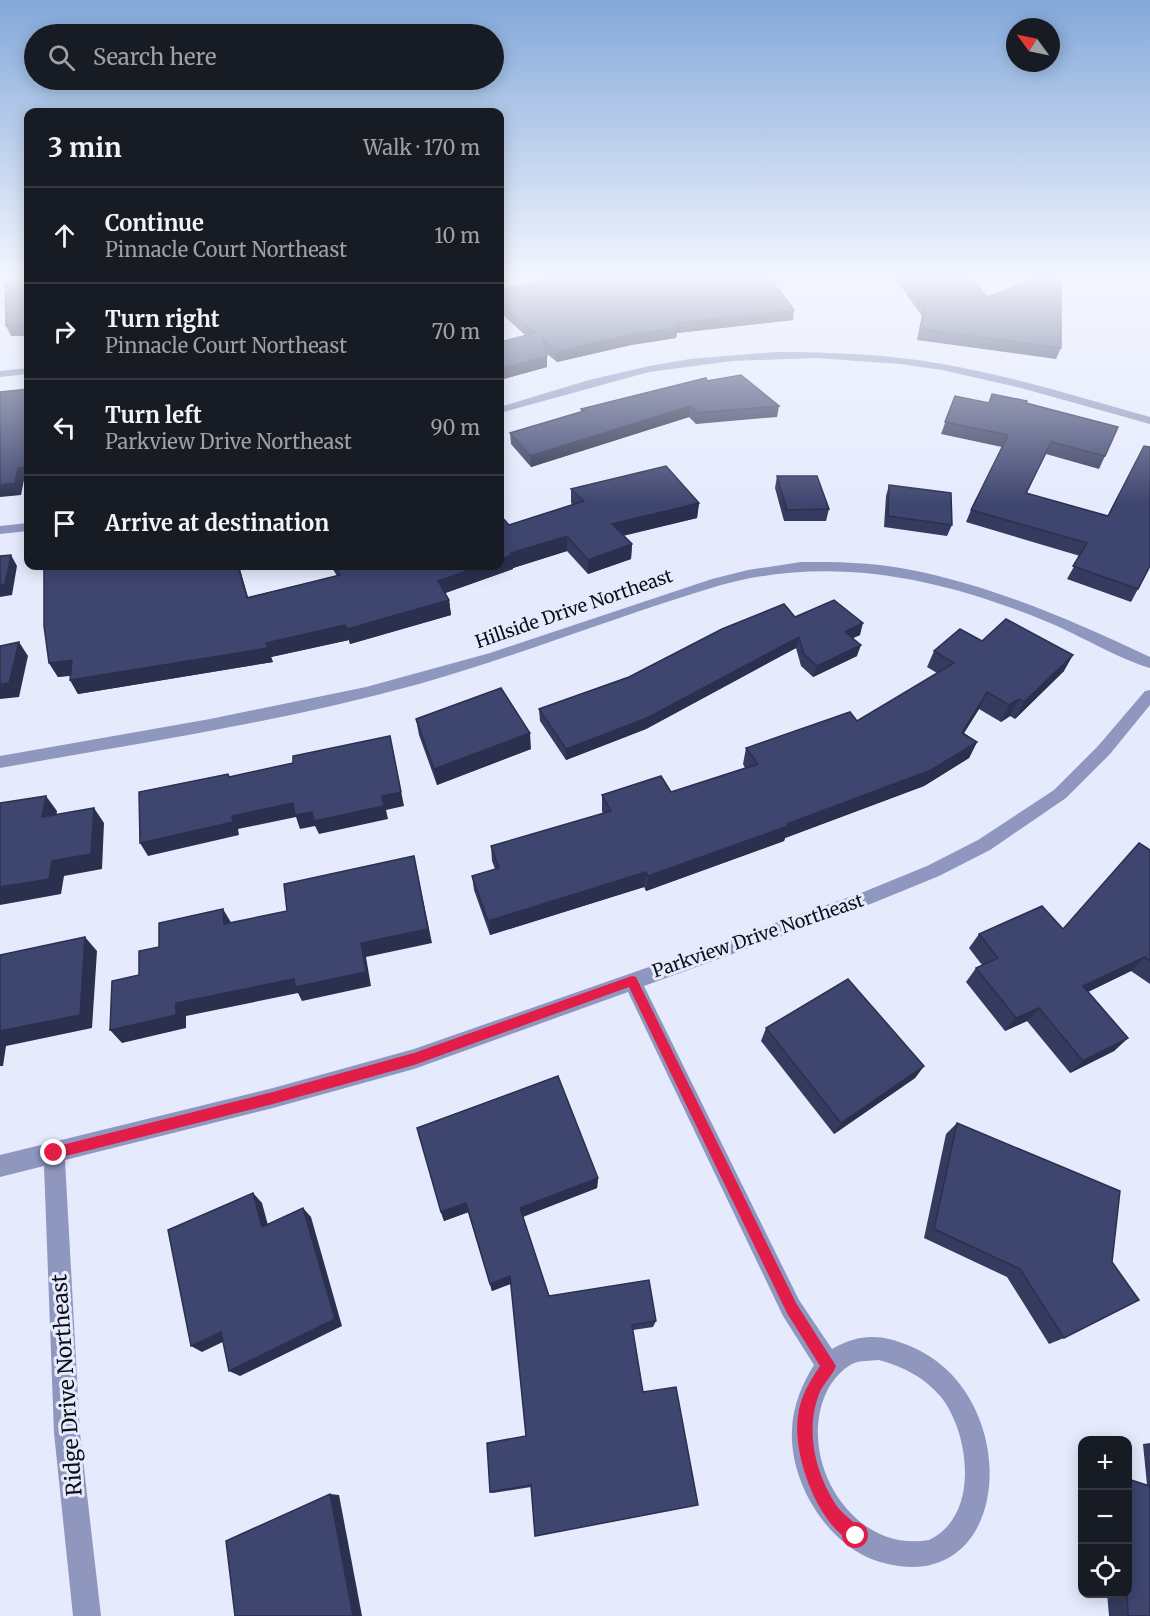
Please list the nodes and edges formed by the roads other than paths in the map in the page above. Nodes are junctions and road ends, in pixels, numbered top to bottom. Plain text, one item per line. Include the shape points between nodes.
1 (24, 371) edge
2 (0, 374) edge
3 (504, 409) edge
4 (1150, 421) edge
5 (24, 527) edge
6 (0, 530) edge
7 (1150, 663) edge
8 (1150, 695) edge
9 (0, 762) edge
10 (632, 981) junction
11 (54, 1153) junction
12 (0, 1166) edge
13 (829, 1366) junction
14 (87, 1616) edge

1 - 2 street
3 - 4 street via 647,369 746,356 807,354 872,358 982,375
5 - 6 street
7 - 9 street, Hillside Drive Northeast via 1026,606 956,584 873,568 778,569 721,581 487,660 317,704
8 - 10 street, Parkview Drive Northeast via 1060,794 984,845 867,898
10 - 11 street, Parkview Drive Northeast via 414,1059
10 - 13 street via 791,1308
11 - 12 street, Parkview Drive Northeast
11 - 14 street, Ridge Drive Northeast via 67,1432
13 - 13 street via 813,1388 805,1416 805,1448 815,1481 832,1512 856,1536 885,1552 914,1556 941,1548 962,1529 971,1510 979,1467 972,1431 956,1399 933,1372 907,1355 879,1348 852,1352

